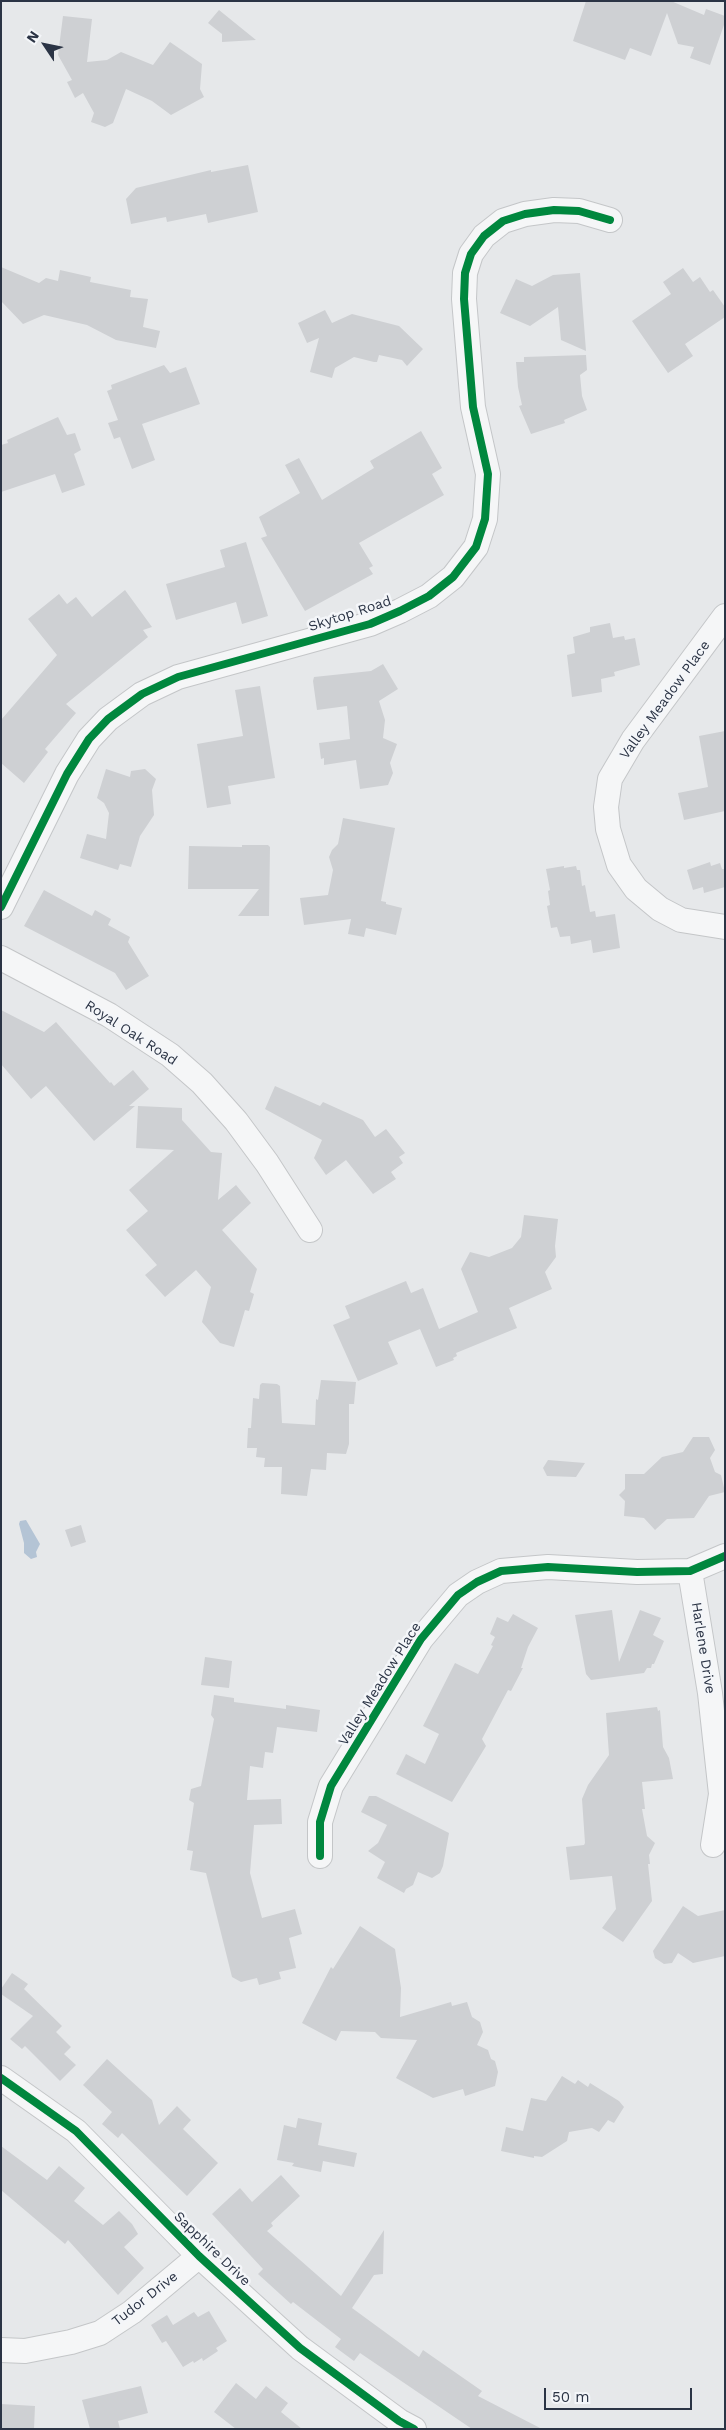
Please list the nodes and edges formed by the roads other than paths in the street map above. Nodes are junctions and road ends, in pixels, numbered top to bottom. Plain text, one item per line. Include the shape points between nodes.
1 (610, 220) dead end
2 (725, 616) edge
3 (1, 907) edge
4 (725, 927) edge
5 (1, 958) edge
6 (310, 1230) dead end
7 (725, 1556) edge
8 (690, 1571) junction
9 (713, 1845) dead end
10 (320, 1856) dead end
11 (1, 2078) edge
12 (199, 2256) junction
13 (1, 2350) edge
14 (414, 2429) edge

1 - 3 street, Skytop Road via 580,212 554,210 525,214 503,221 484,236 471,254 465,273 464,299 473,407 488,474 485,519 476,547 453,578 429,596 385,617 178,677 142,694 115,714 90,739 67,774
2 - 4 street, Valley Meadow Place via 633,740 610,779 606,807 608,829 619,865 636,889 660,909 681,920
5 - 6 street, Royal Oak Road via 109,1015 170,1055 196,1077 236,1121
7 - 8 street, Valley Meadow Place
8 - 9 street, Harlene Drive via 710,1693 721,1794
8 - 10 street, Valley Meadow Place via 530,1568 501,1571 458,1594 421,1639 331,1786 320,1822
11 - 12 street, Sapphire Drive via 76,2131
12 - 13 street, Tudor Drive via 132,2312 100,2333 25,2351
12 - 14 street, Sapphire Drive via 300,2348

